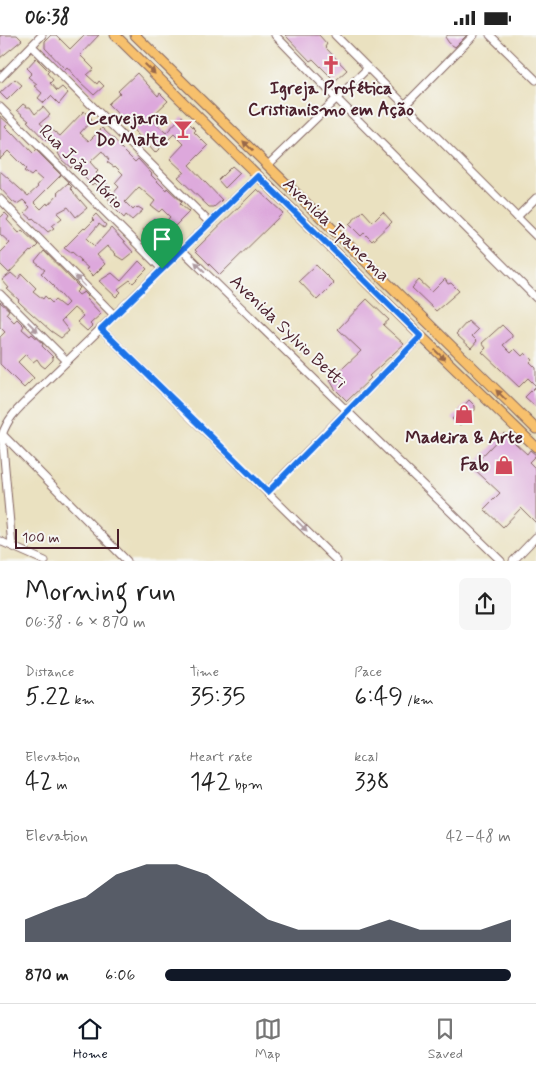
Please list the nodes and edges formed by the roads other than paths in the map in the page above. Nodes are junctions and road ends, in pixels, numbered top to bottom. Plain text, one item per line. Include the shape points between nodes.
1 (42, 35) edge
2 (115, 35) edge
3 (135, 35) edge
4 (275, 35) edge
5 (335, 35) edge
6 (474, 35) edge
7 (490, 35) edge
8 (32, 46) junction
9 (368, 68) junction
10 (0, 78) edge
11 (536, 80) edge
12 (337, 99) junction
13 (405, 105) junction
14 (0, 107) edge
15 (268, 165) junction
16 (258, 176) junction
17 (536, 198) edge
18 (0, 199) edge
19 (516, 217) junction
20 (210, 223) junction
21 (536, 236) edge
22 (182, 250) junction
23 (162, 269) junction
24 (0, 294) edge
25 (536, 298) edge
26 (114, 315) junction
27 (101, 329) junction
28 (421, 336) junction
29 (67, 361) junction
30 (348, 411) junction
31 (536, 429) edge
32 (2, 435) junction
33 (536, 447) edge
34 (268, 492) junction
35 (536, 537) edge
36 (0, 541) edge
37 (12, 546) junction
38 (45, 561) edge
39 (127, 561) edge
40 (337, 561) edge
41 (501, 561) edge
42 (513, 561) edge

1 - 8 street
2 -> 16 main road, Avenida Ipanema
15 -> 3 main road, Avenida Ipanema
4 - 12 street
5 - 9 street
6 - 13 street
7 - 11 street
8 - 10 street
8 - 20 street
9 - 12 street
9 - 13 street
12 - 15 street
12 - 25 street
13 - 19 street
14 - 23 street, Rua João Flório
31 -> 15 main road, Avenida Ipanema
16 - 20 street
16 - 28 main road, Avenida Ipanema
17 - 19 street
26 -> 18 street
19 - 21 street
20 - 22 street
22 - 23 street
30 -> 22 street, Avenida Sylvio Betti
23 - 26 street
24 -> 29 street
26 - 27 street
27 - 29 street
27 - 34 street
28 - 30 street
28 -> 33 main road, Avenida Ipanema
29 - 32 street via 14,413
30 - 34 street
30 - 41 street, Avenida Sylvio Betti
32 - 37 street
32 - 39 street
34 -> 40 street
35 - 42 street
36 - 37 street
37 - 38 street

